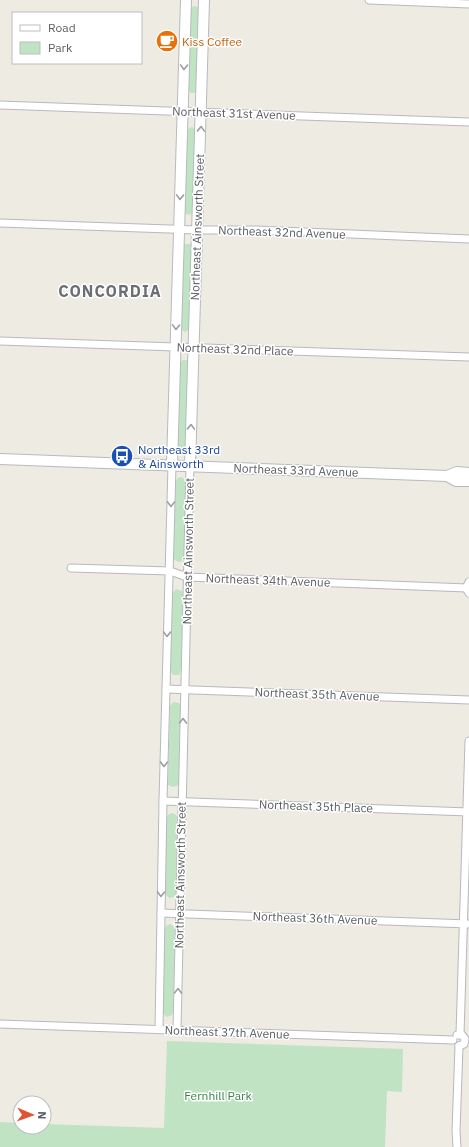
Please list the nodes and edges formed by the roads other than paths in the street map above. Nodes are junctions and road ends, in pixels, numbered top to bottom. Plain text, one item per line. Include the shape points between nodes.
1 (186, 0) edge
2 (204, 0) edge
3 (369, 0) edge
4 (469, 4) edge
5 (0, 105) edge
6 (183, 112) junction
7 (201, 112) junction
8 (469, 122) edge
9 (0, 223) edge
10 (179, 230) junction
11 (197, 230) junction
12 (469, 240) edge
13 (0, 341) edge
14 (175, 347) junction
15 (193, 348) junction
16 (469, 357) edge
17 (0, 459) edge
18 (172, 465) junction
19 (190, 466) junction
20 (469, 473) edge
21 (447, 476) junction
22 (469, 481) edge
23 (71, 568) dead end
24 (170, 572) junction
25 (187, 577) junction
26 (468, 588) edge
27 (166, 689) junction
28 (184, 690) junction
29 (469, 700) edge
30 (469, 741) edge
31 (163, 801) junction
32 (182, 802) junction
33 (468, 811) edge
34 (161, 912) junction
35 (179, 913) junction
36 (466, 923) edge
37 (0, 1024) edge
38 (159, 1029) junction
39 (177, 1030) junction
40 (460, 1034) junction
41 (453, 1040) junction
42 (467, 1040) edge
43 (459, 1046) junction
44 (457, 1147) edge

1 -> 6 street, Northeast Ainsworth Street
2 - 7 street, Northeast Ainsworth Street
3 - 4 street
5 - 6 street, Northeast 31st Avenue
6 - 7 street, Northeast 31st Avenue
6 -> 10 street, Northeast Ainsworth Street
7 - 8 street, Northeast 31st Avenue
11 -> 7 street, Northeast Ainsworth Street
9 - 10 street, Northeast 32nd Avenue
10 - 11 street, Northeast 32nd Avenue
10 -> 14 street, Northeast Ainsworth Street
11 - 12 street, Northeast 32nd Avenue via 257,230
11 - 15 street, Northeast Ainsworth Street
13 - 14 street, Northeast 32nd Place
14 - 15 street, Northeast 32nd Place
14 - 18 street, Northeast Ainsworth Street
15 - 16 street, Northeast 32nd Place
19 -> 15 street, Northeast Ainsworth Street
17 - 18 street, Northeast 33rd Avenue
18 - 19 street, Northeast 33rd Avenue
18 -> 24 street, Northeast Ainsworth Street
19 - 21 street, Northeast 33rd Avenue
19 - 25 street, Northeast Ainsworth Street
20 - 21 street, Northeast 33rd Avenue via 457,472
21 - 22 street, Northeast 33rd Avenue
23 - 24 street, Northeast 34th Avenue
24 - 25 street, Northeast 34th Avenue
24 -> 27 street, Northeast Ainsworth Street
25 - 26 street, Northeast 34th Avenue
25 - 28 street, Northeast Ainsworth Street
27 - 28 street, Northeast 35th Avenue
27 -> 31 street, Northeast Ainsworth Street
28 - 29 street, Northeast 35th Avenue
32 -> 28 street, Northeast Ainsworth Street
30 - 33 street
31 - 32 street, Northeast 35th Place
31 -> 34 street, Northeast Ainsworth Street
32 - 33 street, Northeast 35th Place
32 - 35 street, Northeast Ainsworth Street
33 - 36 street
34 - 35 street, Northeast 36th Avenue
34 - 38 street, Northeast Ainsworth Street
35 - 36 street, Northeast 36th Avenue
39 -> 35 street, Northeast Ainsworth Street
36 - 40 street
37 - 38 street, Northeast 37th Avenue
38 - 39 street, Northeast 37th Avenue
39 - 41 street, Northeast 37th Avenue
40 - 41 street
40 - 42 street
41 - 43 street
42 - 43 street
43 - 44 street

